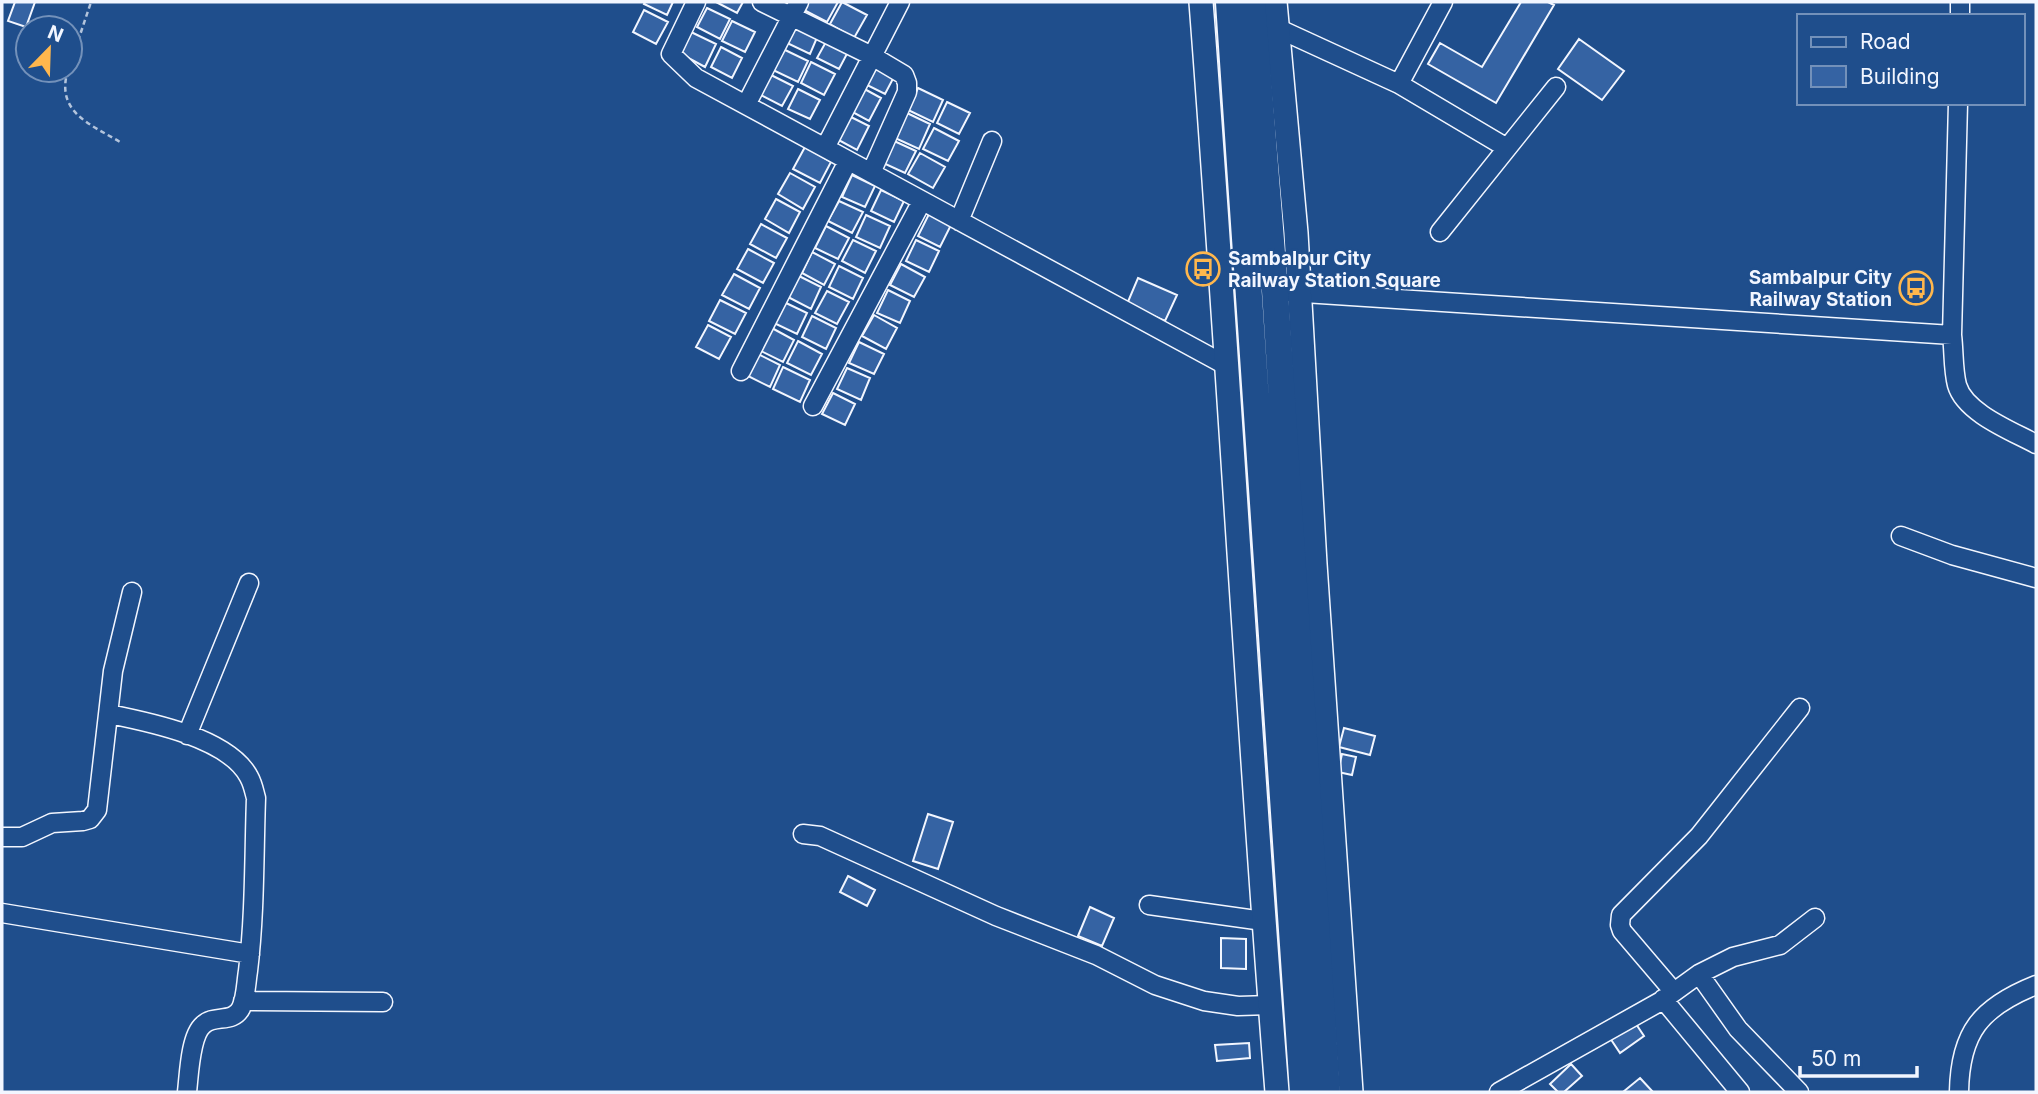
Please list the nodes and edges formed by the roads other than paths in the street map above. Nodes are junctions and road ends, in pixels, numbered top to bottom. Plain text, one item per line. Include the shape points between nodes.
1 (696, 2) edge
2 (762, 2) edge
3 (900, 2) edge
4 (1202, 2) edge
5 (1229, 2) edge
6 (1252, 2) edge
7 (1275, 2) edge
8 (1443, 2) edge
9 (795, 9) edge
10 (1277, 28) junction
11 (872, 56) junction
12 (1399, 84) junction
13 (1556, 87) dead end
14 (746, 105) junction
15 (1958, 105) edge
16 (992, 141) dead end
17 (825, 148) junction
18 (1507, 148) junction
19 (848, 160) junction
20 (871, 173) junction
21 (922, 201) junction
22 (959, 221) junction
23 (1440, 232) dead end
24 (1287, 292) junction
25 (1236, 293) junction
26 (1952, 335) junction
27 (1228, 367) junction
28 (741, 371) dead end
29 (813, 406) dead end
30 (2036, 444) edge
31 (1901, 536) dead end
32 (2036, 578) edge
33 (249, 583) dead end
34 (132, 592) dead end
35 (1800, 709) dead end
36 (109, 714) junction
37 (187, 735) junction
38 (803, 834) dead end
39 (2, 837) edge
40 (1149, 905) dead end
41 (2, 913) edge
42 (1815, 918) dead end
43 (1264, 921) junction
44 (250, 954) junction
45 (1699, 974) junction
46 (2036, 985) edge
47 (1668, 995) junction
48 (243, 1001) junction
49 (383, 1002) dead end
50 (1270, 1005) junction
51 (187, 1092) edge
52 (1277, 1092) edge
53 (1303, 1092) edge
54 (1327, 1092) edge
55 (1351, 1092) edge
56 (1499, 1092) edge
57 (1740, 1092) edge
58 (1799, 1092) edge
59 (1959, 1092) edge

1 - 14 street via 671,54 696,78
2 - 9 street
3 - 11 street
4 - 25 main road
5 - 25 highway
6 - 24 highway
7 - 10 main road
8 - 12 street
9 - 11 street
9 - 14 street
10 - 12 street
10 - 24 main road via 1296,233
11 - 17 street
11 - 20 street via 904,75 907,92
12 - 18 street
13 - 18 street
14 - 17 street
15 - 26 street
16 - 22 street
17 - 19 street
18 - 23 street
19 - 20 street
19 - 28 street
20 - 21 street
21 - 22 street
21 - 29 street
22 - 27 street
24 - 25 street
24 - 26 street
24 - 54 highway
24 - 55 main road
25 - 27 main road
25 - 53 highway
26 - 30 street via 1956,383 1967,402
27 - 43 main road
31 - 32 street
33 - 37 street
34 - 36 street via 113,671
35 - 47 street via 1699,836 1621,915 1622,931
36 - 37 street via 163,724
36 - 39 street via 100,803 94,815 83,821 52,822 22,837
37 - 44 street via 234,759 249,776 256,798
38 - 50 street via 820,836 1155,985 1204,1001
40 - 43 street
41 - 44 street
42 - 45 street via 1780,945 1733,957
43 - 50 main road
44 - 48 street
45 - 47 street
45 - 58 street via 1738,1029
46 - 59 street via 1991,1008 1975,1025 1964,1046
47 - 56 street
47 - 57 street
48 - 49 street
48 - 51 street via 236,1014 209,1021 198,1031
50 - 52 main road

